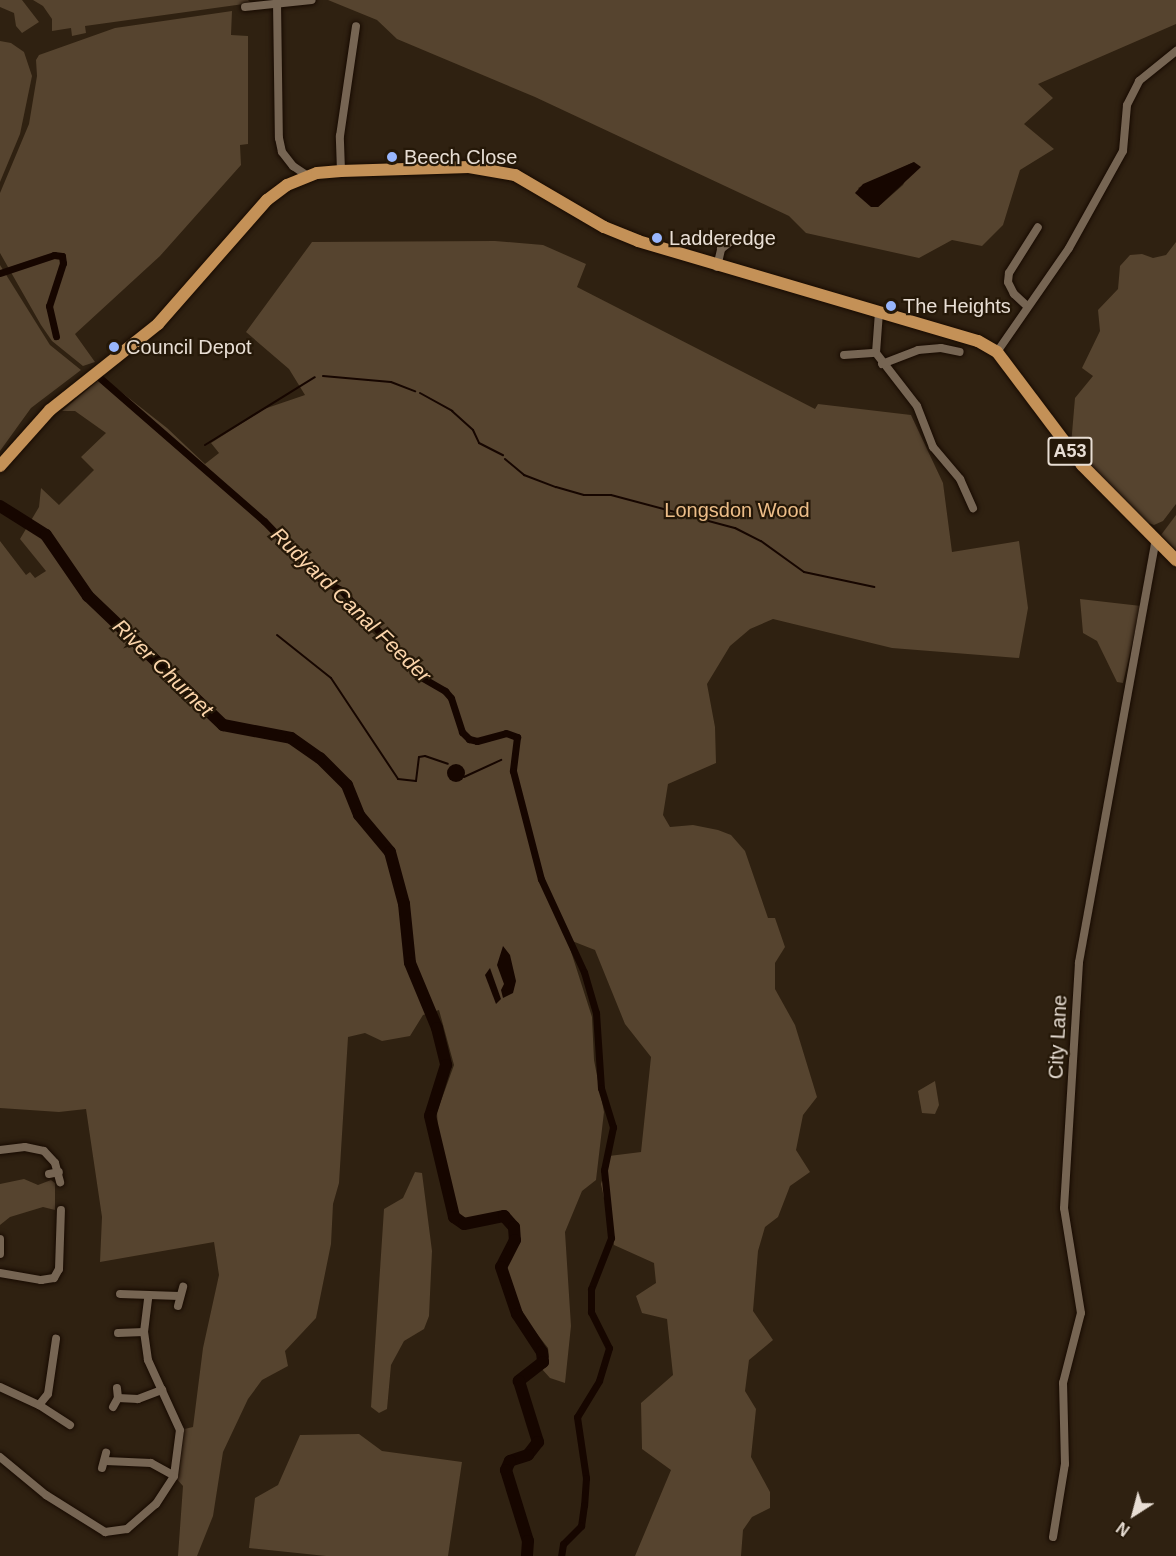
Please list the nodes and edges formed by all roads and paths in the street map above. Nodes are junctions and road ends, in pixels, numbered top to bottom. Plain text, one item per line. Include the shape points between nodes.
1 (312, 0) edge
2 (277, 2) junction
3 (245, 7) dead end
4 (356, 26) dead end
5 (1176, 51) edge
6 (341, 171) junction
7 (308, 176) junction
8 (1038, 227) dead end
9 (734, 239) dead end
10 (717, 267) junction
11 (1027, 306) junction
12 (879, 312) junction
13 (960, 352) dead end
14 (997, 352) junction
15 (876, 353) junction
16 (844, 355) dead end
17 (882, 364) junction
18 (0, 466) edge
19 (973, 508) dead end
20 (1156, 540) junction
21 (1176, 560) edge
22 (0, 1150) edge
23 (49, 1174) dead end
24 (61, 1210) dead end
25 (0, 1239) edge
26 (0, 1254) edge
27 (0, 1274) edge
28 (183, 1287) dead end
29 (120, 1294) dead end
30 (179, 1296) junction
31 (148, 1297) junction
32 (178, 1306) dead end
33 (144, 1332) junction
34 (118, 1333) dead end
35 (56, 1339) dead end
36 (0, 1387) edge
37 (117, 1388) dead end
38 (162, 1390) junction
39 (118, 1398) junction
40 (39, 1405) junction
41 (113, 1407) dead end
42 (70, 1425) dead end
43 (0, 1457) edge
44 (105, 1461) dead end
45 (174, 1476) junction
46 (1053, 1537) dead end

1 - 2 street
2 - 3 street
2 - 7 street via 279,138 282,152
4 - 6 street via 340,136
5 - 11 street via 1135,88 1123,124 1123,152 1069,248
6 - 7 highway, A53
6 - 10 highway, A53 via 497,170 525,180 604,227
7 - 18 highway, A53 via 267,200 158,324 50,410
8 - 11 street via 1009,273 1008,282 1014,294
9 - 10 street via 721,249
10 - 12 highway, A53
11 - 14 street
12 - 14 highway, A53 via 978,341
12 - 15 street
13 - 17 street via 941,348 918,350
14 - 20 highway, A53 via 1082,465
15 - 16 street
15 - 17 street
17 - 19 street via 917,406 933,447 960,480
20 - 21 highway, A53
20 - 46 street, City Lane via 1079,962 1064,1208 1081,1313 1063,1383 1065,1464
22 - 23 street via 38,1149 52,1157 59,1177
24 - 27 street via 59,1269 54,1278
25 - 26 street
28 - 30 street
29 - 31 street
30 - 31 street
30 - 32 street
31 - 33 street
33 - 34 street
33 - 38 street via 148,1360
35 - 40 street via 48,1394
36 - 40 street
37 - 39 street
38 - 39 street via 138,1399
38 - 45 street via 179,1426
39 - 41 street
40 - 42 street
43 - 45 street via 46,1495 108,1533 136,1524
44 - 45 street via 151,1463

